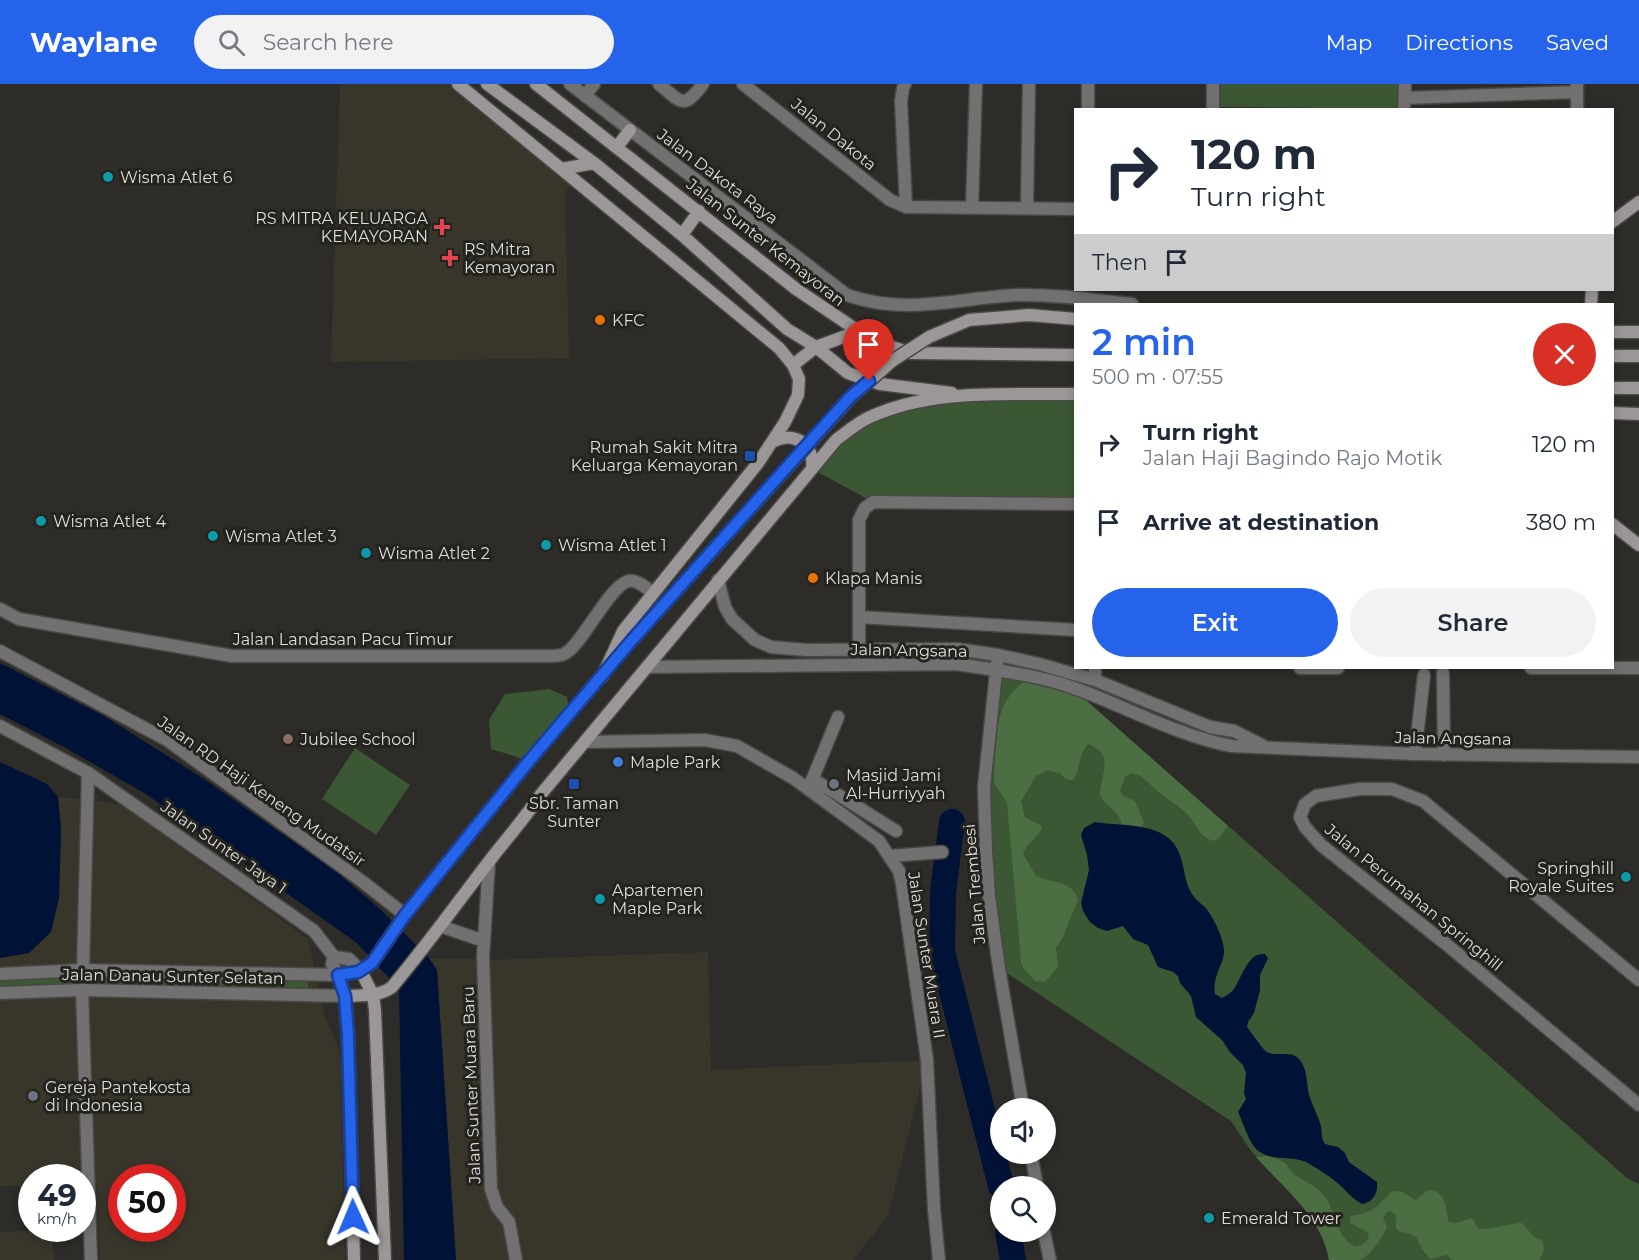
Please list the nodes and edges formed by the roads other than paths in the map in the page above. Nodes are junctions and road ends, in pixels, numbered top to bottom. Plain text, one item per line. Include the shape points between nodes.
1 (458, 84) edge
2 (488, 84) edge
3 (536, 84) edge
4 (570, 84) edge
5 (594, 84) edge
6 (659, 84) edge
7 (704, 84) edge
8 (743, 84) edge
9 (905, 84) edge
10 (976, 84) edge
11 (1029, 84) edge
12 (1088, 84) edge
13 (1213, 84) edge
14 (1405, 84) edge
15 (1577, 88) edge
16 (585, 96) junction
17 (1405, 104) edge
18 (1088, 108) edge
19 (1213, 108) edge
20 (1577, 108) edge
21 (630, 130) junction
22 (617, 147) junction
23 (594, 163) junction
24 (562, 169) junction
25 (1639, 202) edge
26 (906, 207) junction
27 (972, 207) junction
28 (1027, 207) junction
29 (1074, 209) edge
30 (699, 211) junction
31 (1614, 220) edge
32 (682, 235) junction
33 (746, 292) junction
34 (1123, 303) edge
35 (1074, 319) edge
36 (746, 322) junction
37 (857, 332) junction
38 (1614, 332) edge
39 (1639, 332) edge
40 (816, 347) junction
41 (1074, 355) edge
42 (1614, 356) edge
43 (1639, 356) edge
44 (793, 365) junction
45 (1614, 388) edge
46 (1639, 388) edge
47 (1074, 394) edge
48 (969, 395) junction
49 (1614, 413) edge
50 (1639, 414) edge
51 (774, 441) junction
52 (812, 469) junction
53 (1074, 504) edge
54 (1614, 526) edge
55 (1639, 545) edge
56 (718, 580) junction
57 (653, 593) junction
58 (0, 609) edge
59 (860, 617) junction
60 (1074, 630) edge
61 (859, 650) junction
62 (0, 651) edge
63 (998, 656) junction
64 (647, 667) junction
65 (1614, 668) edge
66 (1639, 668) edge
67 (997, 670) junction
68 (1444, 670) edge
69 (1422, 671) edge
70 (1095, 674) edge
71 (602, 677) junction
72 (838, 717) dead end
73 (0, 726) edge
74 (585, 742) junction
75 (1266, 747) junction
76 (1415, 754) junction
77 (1444, 754) junction
78 (1639, 757) edge
79 (88, 772) junction
80 (811, 784) junction
81 (896, 831) dead end
82 (942, 852) dead end
83 (890, 856) junction
84 (489, 862) junction
85 (402, 920) junction
86 (440, 926) junction
87 (484, 941) junction
88 (333, 957) junction
89 (82, 970) junction
90 (361, 971) junction
91 (0, 974) edge
92 (338, 975) junction
93 (1639, 980) edge
94 (82, 990) junction
95 (0, 993) edge
96 (373, 995) junction
97 (345, 996) junction
98 (1021, 1098) edge
99 (1639, 1105) edge
100 (1046, 1242) edge
101 (91, 1260) edge
102 (354, 1260) edge
103 (385, 1260) edge
104 (516, 1260) edge
105 (939, 1260) edge
106 (1050, 1260) edge

1 - 24 main road
2 - 23 main road
3 - 22 main road, Jalan Sunter Kemayoran
4 - 16 street, Jalan Dakota Raya
5 - 16 street
6 - 7 street via 686,102
8 - 26 street, Jalan Dakota via 890,200
9 - 26 street, Jalan Dakota via 901,101
10 - 27 street
11 - 28 street
12 - 18 street
13 - 19 street
14 - 17 street
15 - 17 street
15 - 20 street
16 - 21 street, Jalan Dakota Raya
21 - 22 main road
21 - 34 street, Jalan Dakota Raya via 847,295 907,306 1017,295
22 - 30 main road, Jalan Sunter Kemayoran
23 - 24 main road
23 - 32 main road
24 - 36 main road
25 - 31 main road
26 - 27 street, Jalan Dakota
27 - 28 street, Jalan Dakota
28 - 29 street, Jalan Dakota
30 - 32 main road
30 - 37 main road, Jalan Sunter Kemayoran
32 - 33 main road
33 - 36 main road
33 - 40 main road via 787,329
35 - 71 main road, bridge via 1029,315 969,320 929,337 892,361 850,397
36 - 44 main road
37 - 40 main road
37 - 41 main road, Jalan Sunter Kemayoran via 911,353
38 - 39 main road
40 - 44 main road
40 - 48 main road via 848,373 880,384
42 - 43 main road
44 - 51 main road via 800,379 798,394
45 - 46 main road
47 - 48 main road
48 - 52 main road via 903,404 868,417 836,440
49 - 50 main road
51 - 52 main road via 786,437 800,440 812,456
51 - 57 main road
52 - 56 main road
53 - 59 street via 873,502 859,520
54 - 55 main road
56 - 61 street, Jalan Angsana via 732,620 763,644 781,649
56 - 64 main road
57 - 58 street, Jalan Landasan Pacu Timur via 634,581 622,584 576,644 567,652 551,656 232,656 19,619
57 - 71 main road via 623,631
59 - 60 street
59 - 61 street
61 - 63 street, Jalan Angsana via 957,649
62 - 85 street, Jalan RD Haji Keneng Mudatsir via 167,740 363,882
63 - 67 street, Jalan Trembesi
63 - 70 street, Jalan Angsana
64 - 67 street, Jalan Angsana via 956,664
64 - 74 main road
65 - 66 street
67 - 75 street, Jalan Angsana via 1071,687 1206,741
67 - 98 street, Jalan Trembesi via 984,787 986,850 999,968
68 - 69 street via 1435,677
68 - 77 street
69 - 76 street
70 - 75 street, Jalan Angsana via 1200,723 1234,731
71 - 85 main road
72 - 80 street
73 - 79 street, Jalan Sunter Jaya 1
74 - 80 street, Jalan Sunter Muara II via 705,740 737,746
74 - 84 main road
75 - 76 street, Jalan Angsana
76 - 77 street, Jalan Angsana
77 - 78 street, Jalan Angsana
79 - 88 street, Jalan Sunter Jaya 1 via 314,931
79 - 89 street
80 - 81 street
80 - 83 street, Jalan Sunter Muara II via 879,841
82 - 83 street
83 - 105 street, Jalan Sunter Muara II via 899,871 927,1060
84 - 86 main road
84 - 87 street, Jalan Sunter Muara Baru
85 - 90 main road via 373,961
86 - 87 street
86 - 96 main road via 392,987
87 - 104 street, Jalan Sunter Muara Baru via 491,1189 497,1207 509,1222
88 - 90 street, Jalan Sunter Jaya 1 via 349,959
88 - 92 street, Jalan Sunter Jaya 1
89 - 91 street, Jalan Danau Sunter Selatan
89 - 92 street, Jalan Danau Sunter Selatan
90 - 92 main road
90 - 96 main road
92 - 97 main road
93 - 99 street, Jalan Perumahan Springhill via 1423,801 1392,789 1360,789 1316,796 1305,804 1300,817 1321,844
94 - 95 street, Jalan Danau Sunter Selatan
94 - 97 street, Jalan Danau Sunter Selatan
94 - 101 street
96 - 97 main road
96 - 103 main road
97 - 102 main road
100 - 106 street

